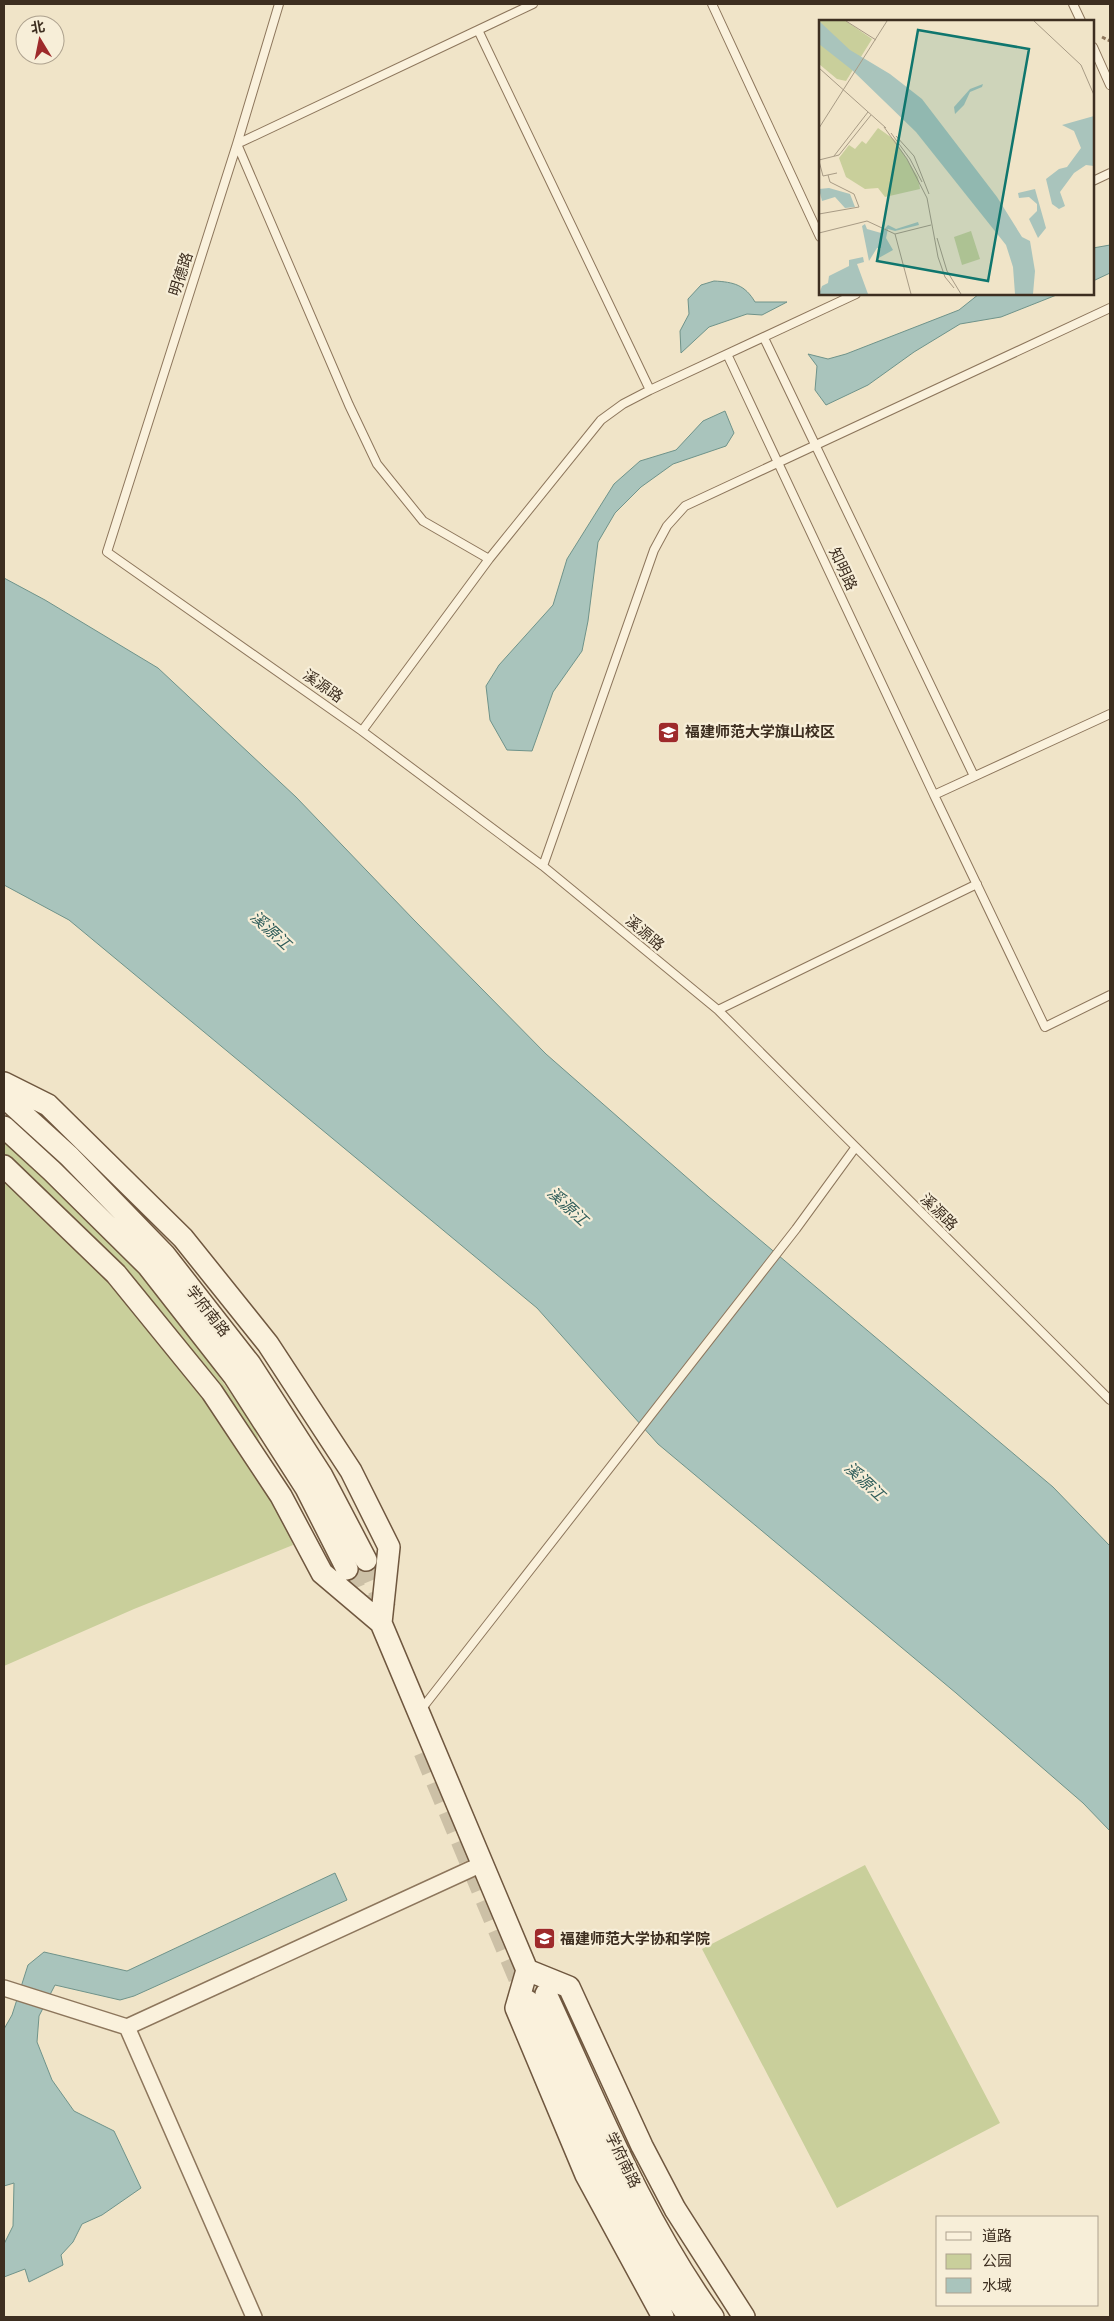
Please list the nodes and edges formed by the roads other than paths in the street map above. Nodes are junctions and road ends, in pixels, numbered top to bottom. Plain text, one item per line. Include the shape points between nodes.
1 (279, 4) edge
2 (533, 4) edge
3 (712, 4) edge
4 (1073, 4) edge
5 (1081, 20) edge
6 (478, 30) junction
7 (1094, 48) edge
8 (1110, 85) edge
9 (237, 144) junction
10 (1110, 172) edge
11 (1094, 180) edge
12 (819, 235) edge
13 (850, 295) edge
14 (1110, 308) edge
15 (764, 338) junction
16 (727, 354) junction
17 (650, 390) junction
18 (816, 446) junction
19 (778, 462) junction
20 (107, 552) joint
21 (489, 559) junction
22 (1110, 714) edge
23 (362, 730) junction
24 (974, 776) junction
25 (934, 795) junction
26 (543, 866) junction
27 (977, 884) junction
28 (1110, 995) edge
29 (718, 1010) junction
30 (4, 1083) edge
31 (4, 1097) edge
32 (4, 1127) edge
33 (855, 1148) junction
34 (4, 1166) edge
35 (1110, 1400) edge
36 (381, 1622) junction
37 (418, 1712) junction
38 (482, 1864) junction
39 (527, 1970) junction
40 (4, 1988) edge
41 (127, 2027) junction
42 (254, 2317) edge
43 (663, 2317) edge
44 (689, 2317) edge
45 (713, 2317) edge
46 (744, 2317) edge

1 - 9 lane, 明德路
2 - 6 lane
3 - 12 lane
4 - 5 lane
6 - 9 lane
6 - 17 lane
7 - 8 lane
9 - 20 lane, 明德路
9 - 21 lane via 377,464 423,521
10 - 11 lane
13 - 15 lane
14 - 18 lane
15 - 16 lane
15 - 18 lane, 知明路
16 - 17 lane
16 - 19 lane, 知明路
17 - 21 lane via 601,420
18 - 19 lane
18 - 24 lane, 知明路
19 - 25 lane, 知明路
19 - 26 lane via 685,506 667,526 654,550
20 - 23 lane, 溪源路
21 - 23 lane
22 - 24 lane
23 - 26 lane, 溪源路
24 - 25 lane
25 - 27 lane, 知明路
26 - 29 lane, 溪源路
27 - 28 lane, 知明路 via 1045,1026
27 - 29 lane
29 - 33 lane, 溪源路
30 - 36 main road via 48,1105 183,1238 268,1344 351,1471 388,1547
31 - 32 main road, 学府南路 via 69,1156 164,1254 250,1364 322,1476 357,1565 234,1376 148,1266
33 - 35 lane, 溪源路
33 - 37 lane via 796,1229
34 - 36 main road via 116,1274 212,1392 281,1496 322,1573
36 - 37 main road
37 - 38 main road
38 - 39 main road
38 - 41 street
39 - 43 main road via 516,2008 586,2175
39 - 46 main road via 569,1987 674,2209
40 - 41 street
41 - 42 street
44 - 45 main road, 学府南路 via 637,2233 603,2164 537,1998 653,2222

